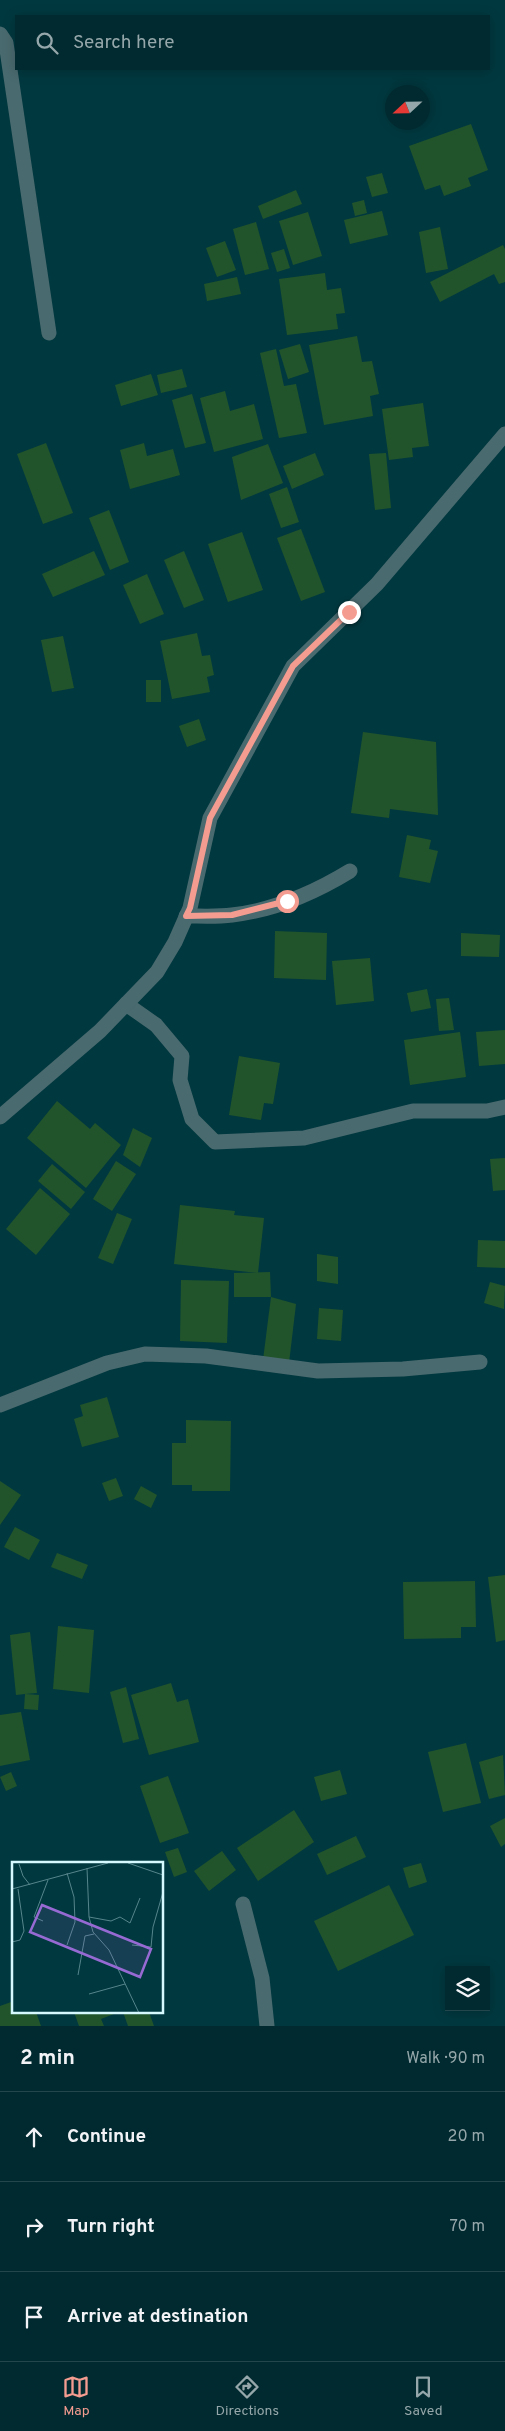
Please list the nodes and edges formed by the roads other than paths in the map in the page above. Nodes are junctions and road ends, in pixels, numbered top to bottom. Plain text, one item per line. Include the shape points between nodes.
1 (0, 34) edge
2 (49, 333) dead end
3 (505, 434) edge
4 (350, 871) dead end
5 (186, 916) junction
6 (126, 1004) junction
7 (505, 1107) edge
8 (0, 1117) edge
9 (480, 1362) dead end
10 (0, 1405) edge
11 (243, 1904) dead end
12 (267, 2026) edge

1 - 2 street via 6,44
3 - 5 street via 377,584 293,666 210,818
4 - 5 street via 317,891 272,906 232,915
5 - 6 street via 157,972
6 - 7 street via 156,1025 182,1056 180,1080 192,1119 215,1142 304,1138 413,1111 487,1111
6 - 8 street via 100,1031
9 - 10 street via 403,1369 318,1371 206,1356 145,1354 107,1364
11 - 12 street via 262,1978

